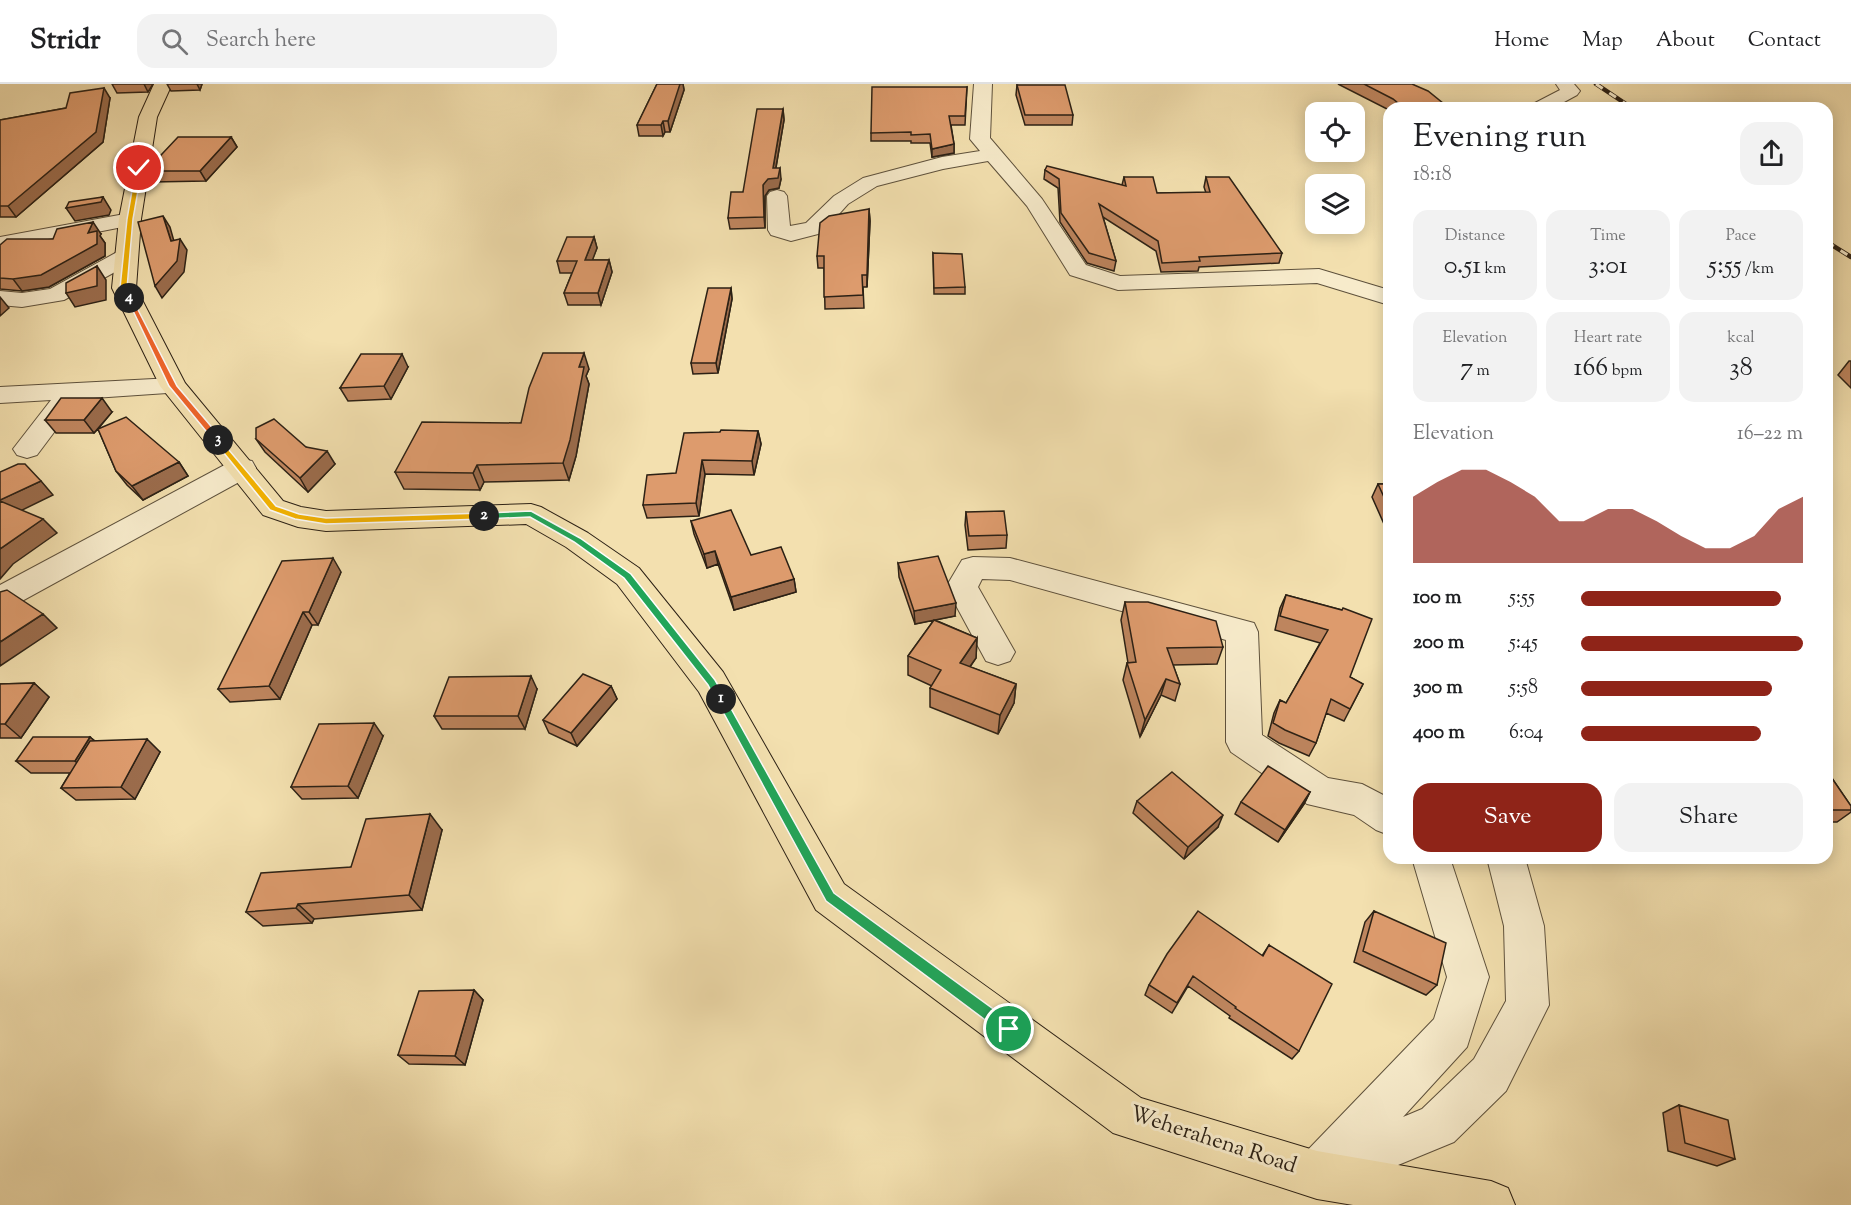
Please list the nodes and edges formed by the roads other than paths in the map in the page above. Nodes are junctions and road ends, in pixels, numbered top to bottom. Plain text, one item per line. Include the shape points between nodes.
1 (163, 84) edge
2 (982, 84) edge
3 (1564, 84) edge
4 (1550, 102) edge
5 (994, 154) junction
6 (777, 196) dead end
7 (130, 219) junction
8 (0, 244) edge
9 (127, 256) junction
10 (1383, 296) edge
11 (0, 298) edge
12 (173, 386) junction
13 (71, 392) junction
14 (0, 395) edge
15 (27, 449) dead end
16 (242, 468) junction
17 (0, 598) edge
18 (998, 652) dead end
19 (1383, 814) edge
20 (1433, 864) edge
21 (1508, 864) edge
22 (1317, 1175) junction
23 (1437, 1199) edge
24 (1491, 1205) edge

1 - 7 main road, Weherahena Road via 148,117
2 - 5 street via 980,139
3 - 4 street via 1571,91
5 - 6 street via 870,182 841,200 814,228 791,234 779,230
5 - 10 street via 1035,203 1078,270 1118,283 1319,276
7 - 8 street
7 - 9 main road, Weherahena Road
9 - 11 street via 56,295 22,300
9 - 12 main road, Weherahena Road via 124,288
12 - 13 street
12 - 16 main road, Weherahena Road
13 - 14 street
13 - 15 street
16 - 17 street
16 - 22 main road, Weherahena Road via 273,508 298,517 326,521 531,514 577,540 628,576 711,682 830,897 1129,1117
18 - 19 street via 962,587 973,568 1010,569 1242,632 1244,742 1320,793 1362,800
20 - 22 street via 1468,977 1452,1032
21 - 22 street via 1524,926 1528,1005 1490,1075 1438,1126
22 - 23 main road, Weherahena Road
23 - 24 main road, Weherahena Road

